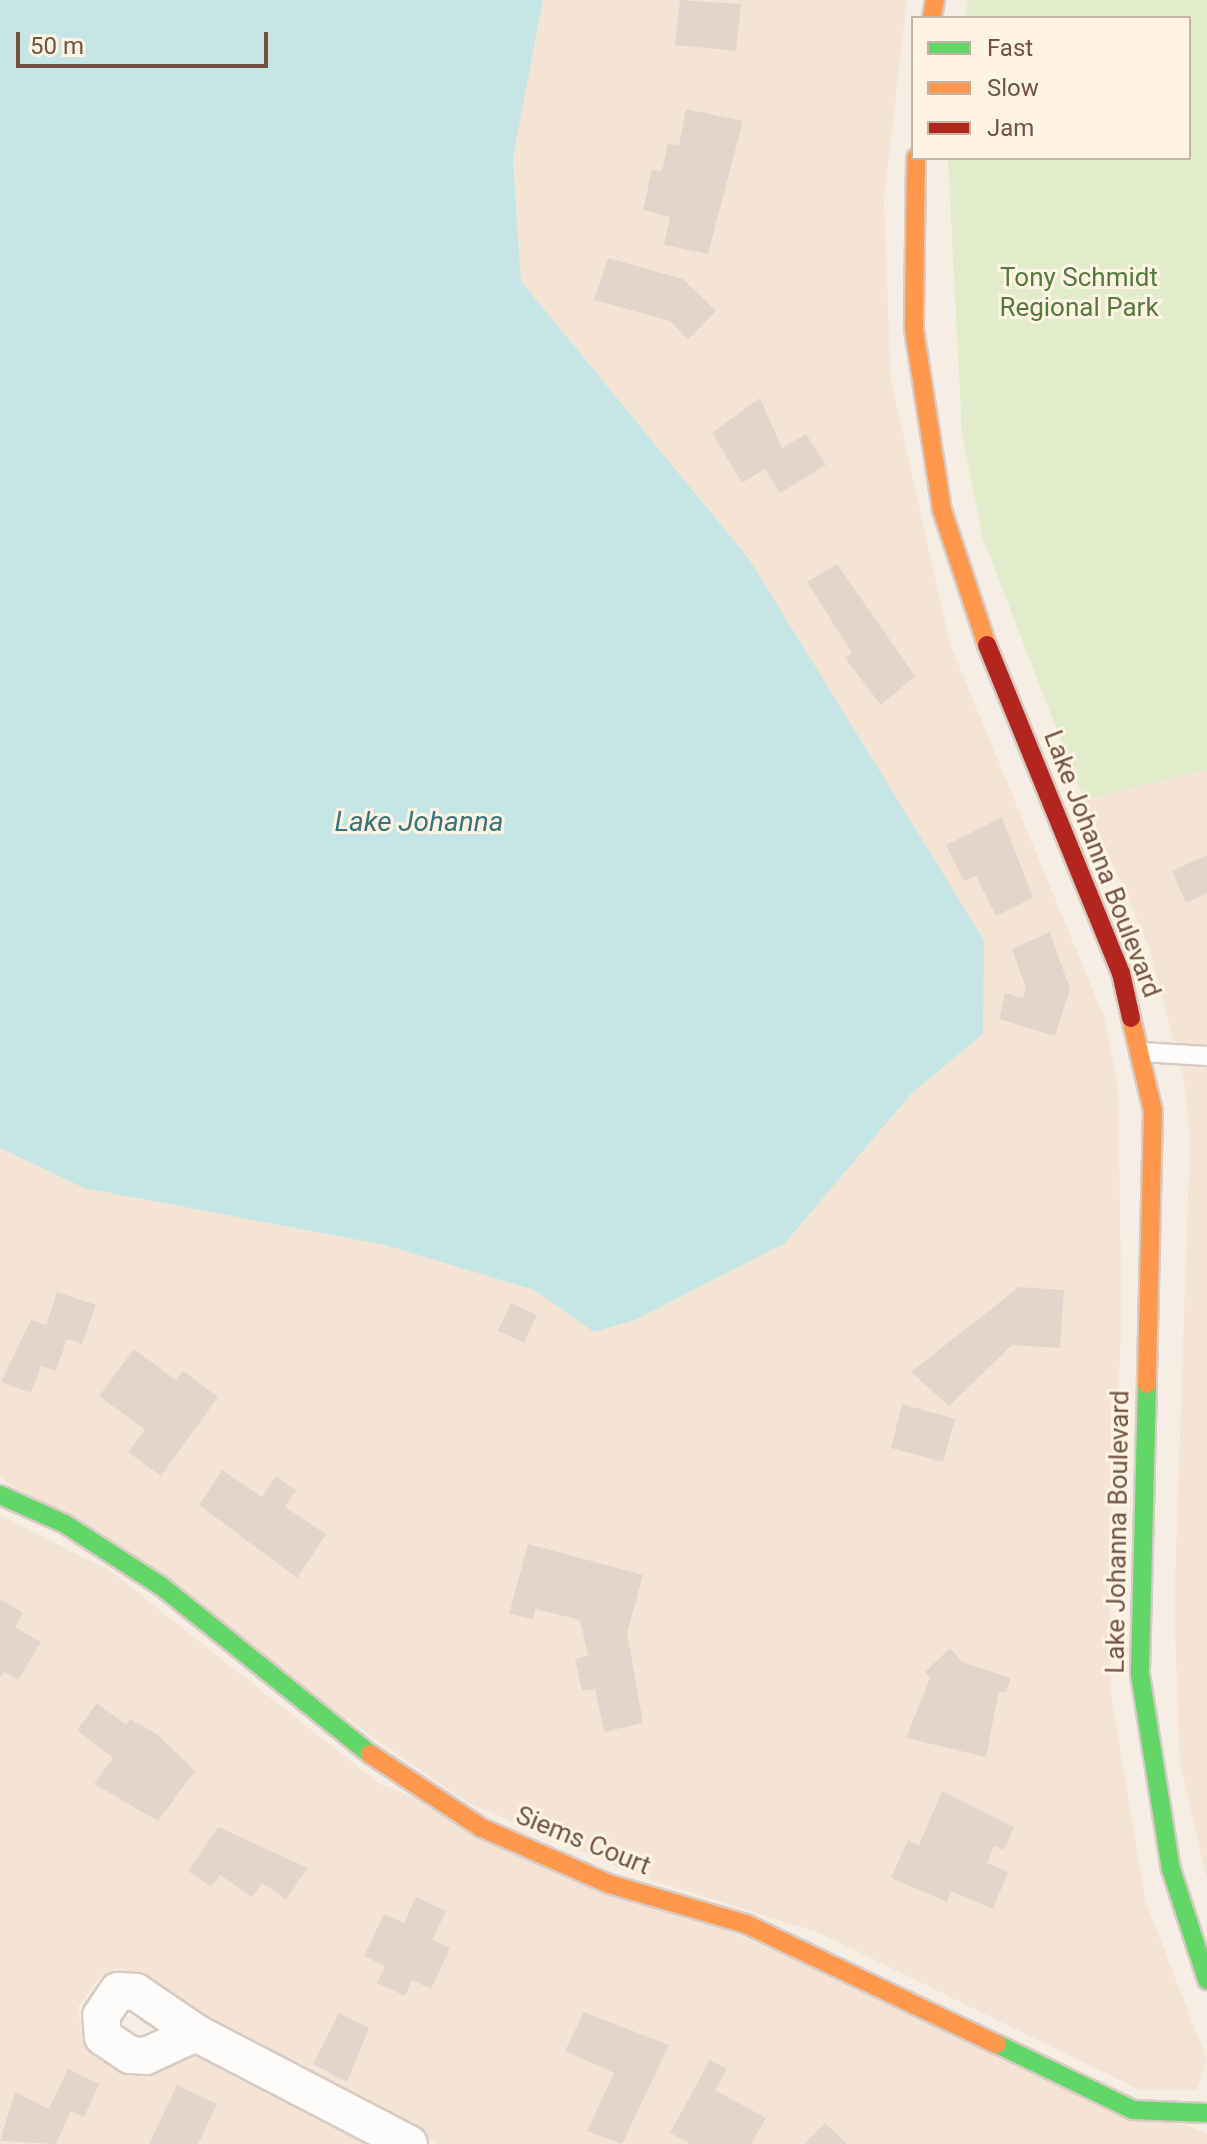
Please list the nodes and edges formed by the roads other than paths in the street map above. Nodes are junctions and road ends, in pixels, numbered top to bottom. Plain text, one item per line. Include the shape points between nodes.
1 (916, 160) edge
2 (1142, 1052) junction
3 (1207, 1056) edge
4 (0, 1495) edge
5 (1207, 1980) edge
6 (196, 2033) dead end
7 (1207, 2113) edge
8 (409, 2144) edge

1 - 2 street, Lake Johanna Boulevard via 914,329 942,510 970,604 1121,973
2 - 3 lane
2 - 5 street, Lake Johanna Boulevard via 1154,1168 1140,1674 1171,1869
4 - 7 street, Siems Court via 65,1524 161,1586 371,1755 482,1828 609,1884 746,1924 1133,2110
6 - 8 street

